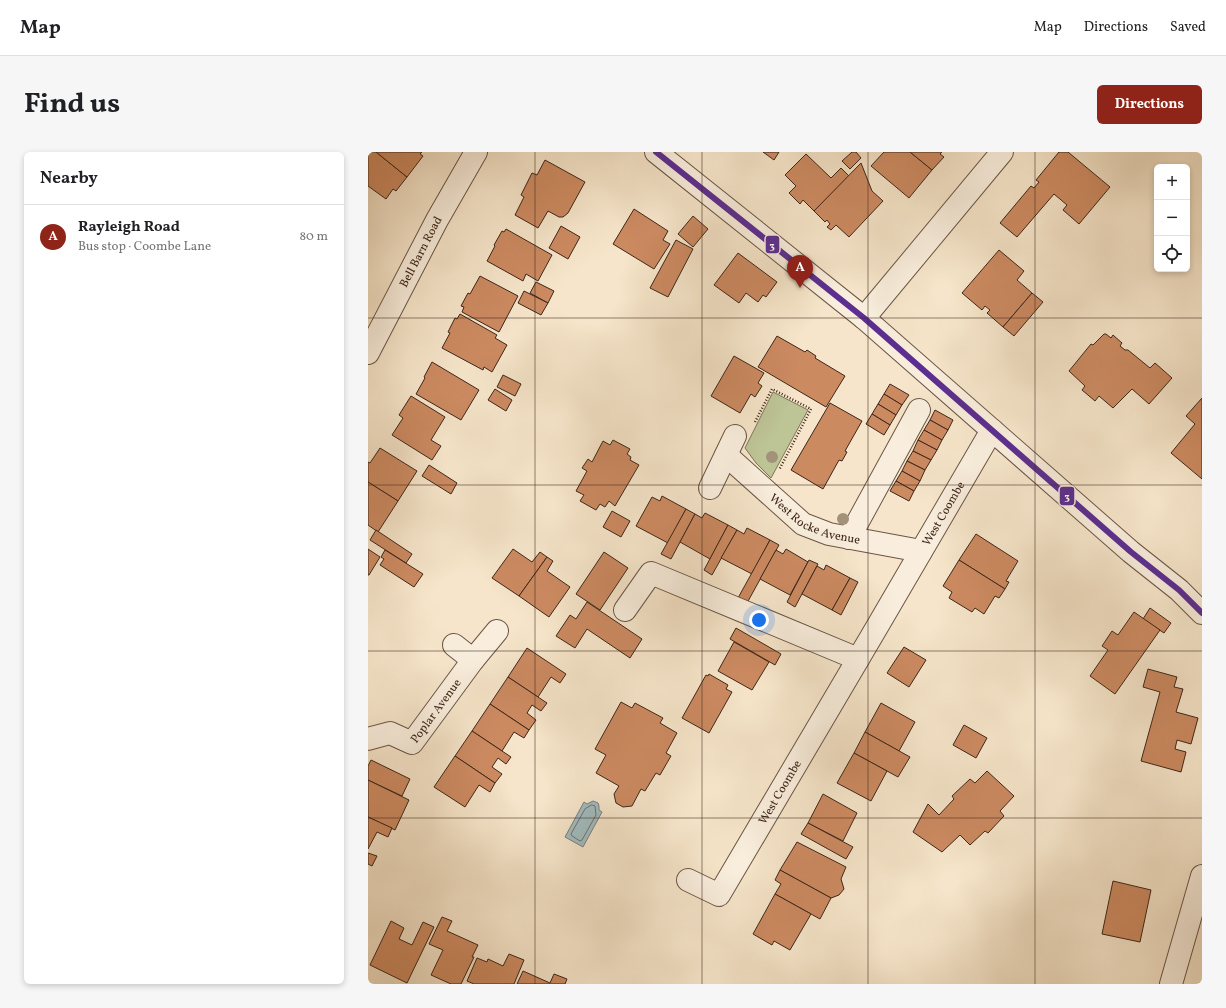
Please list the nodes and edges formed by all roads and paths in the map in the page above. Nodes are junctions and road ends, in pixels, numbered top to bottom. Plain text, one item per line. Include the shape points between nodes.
1 (476, 152) edge
2 (656, 152) edge
3 (1002, 152) edge
4 (864, 318) junction
5 (368, 353) edge
6 (919, 410) dead end
7 (754, 423) dead end
8 (992, 430) junction
9 (710, 488) dead end
10 (767, 492) junction
11 (850, 538) junction
12 (921, 551) junction
13 (625, 610) dead end
14 (1202, 613) edge
15 (497, 631) dead end
16 (454, 644) dead end
17 (858, 658) junction
18 (473, 660) junction
19 (368, 739) edge
20 (1202, 876) edge
21 (688, 880) dead end
22 (1171, 984) edge

1 - 5 street, Bell Barn Road via 437,220
2 - 4 street
3 - 4 street
4 - 8 street
6 - 11 street
7 - 10 path via 772,389 811,409
8 - 12 street, West Coombe
8 - 14 street via 1131,552 1179,590
9 - 10 street, West Rocke Avenue via 730,446
10 - 11 street, West Rocke Avenue via 803,524 829,534
11 - 12 street, West Rocke Avenue
12 - 17 street, West Coombe
13 - 17 street via 651,573
15 - 18 street, Poplar Avenue
16 - 18 street
17 - 21 street, West Coombe via 719,895
18 - 19 street, Poplar Avenue via 412,744 390,733
20 - 22 street

